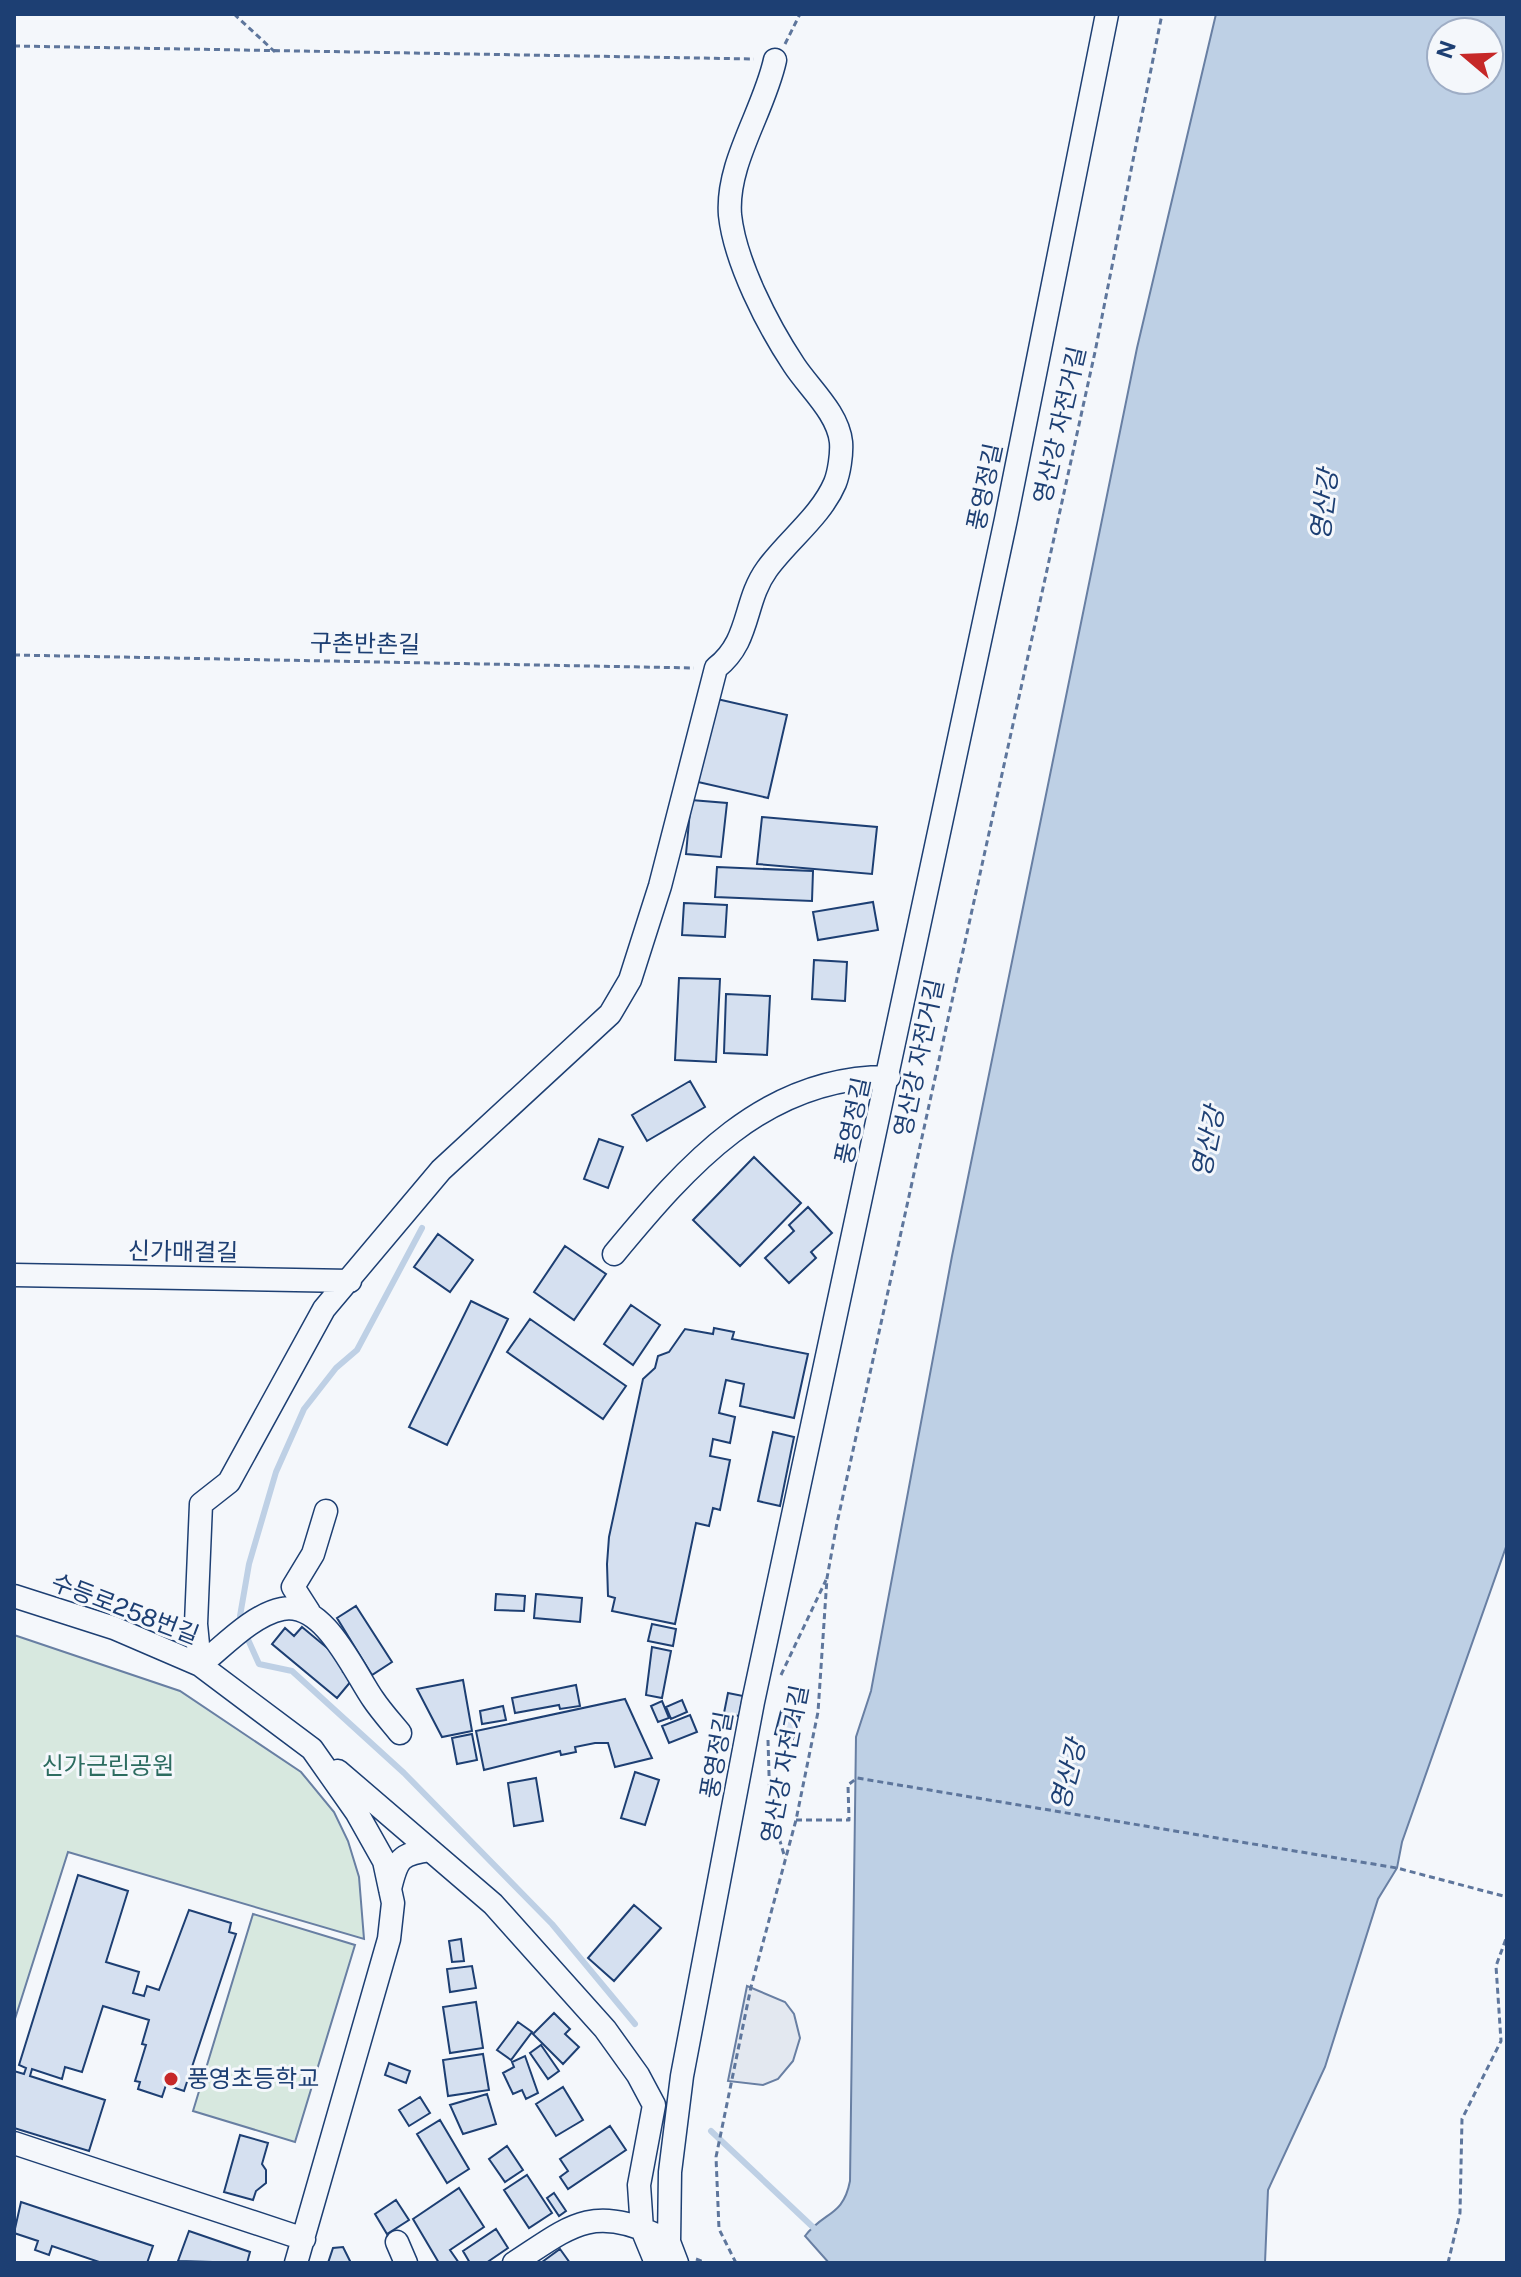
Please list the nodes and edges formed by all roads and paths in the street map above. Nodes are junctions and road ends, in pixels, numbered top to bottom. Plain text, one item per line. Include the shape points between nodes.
1 (234, 14) edge
2 (800, 14) edge
3 (1107, 14) edge
4 (1162, 14) edge
5 (14, 46) edge
6 (275, 52) junction
7 (775, 60) junction
8 (14, 655) edge
9 (716, 668) junction
10 (889, 1077) junction
11 (614, 1254) dead end
12 (14, 1275) edge
13 (350, 1281) junction
14 (326, 1511) dead end
15 (827, 1578) junction
16 (14, 1596) edge
17 (309, 1612) junction
18 (200, 1665) junction
19 (775, 1687) dead end
20 (768, 1726) dead end
21 (400, 1733) dead end
22 (312, 1749) junction
23 (796, 1820) junction
24 (430, 1850) junction
25 (785, 1858) junction
26 (390, 1890) junction
27 (1507, 1897) edge
28 (1507, 1936) edge
29 (14, 2143) edge
30 (642, 2229) junction
31 (304, 2239) junction
32 (673, 2252) edge
33 (296, 2263) edge
34 (514, 2263) edge
35 (656, 2263) edge
36 (736, 2263) edge
37 (1448, 2263) edge

1 - 6 path
2 - 7 path
3 - 10 street, 풍영정길
4 - 15 path, 영산강 자전거길 via 1095,352
5 - 6 path
6 - 7 path
7 - 9 street via 769,90 729,191 731,218 759,301 793,364 834,421 841,448 837,479 828,497 767,569 754,590 738,647
8 - 9 path, 구촌반촌길
9 - 13 street via 660,886 630,980 610,1014 441,1170
10 - 11 street via 836,1080 742,1124 677,1178
10 - 32 street, 풍영정길 via 753,1702 687,2048 670,2172
12 - 13 street, 신가매결길
13 - 18 street via 324,1309 229,1482 201,1504 196,1624
14 - 17 street via 313,1554 293,1587
15 - 19 path
15 - 23 path, 영산강 자전거길 via 818,1712
16 - 18 street, 수등로258번길 via 114,1628
17 - 18 street via 282,1608 256,1621
17 - 21 street via 348,1654
18 - 22 street, 수등로258번길
20 - 25 path via 770,1807
22 - 24 street
22 - 26 street, 수등로258번길 via 384,1861
23 - 25 path, 영산강 자전거길
23 - 27 path via 849,1820 848,1785 857,1778 1397,1868
24 - 26 street via 408,1853 396,1865
24 - 30 street via 493,1904 605,2029 638,2075 654,2105 639,2185
25 - 36 path, 영산강 자전거길 via 751,1987 716,2157 719,2229
26 - 31 street, 수등로258번길 via 389,1939
28 - 37 path via 1496,1966 1501,2041 1462,2119 1460,2213
29 - 31 street
30 - 32 street, 풍영정길
30 - 34 street, 풍영정길 via 616,2221 578,2222
30 - 35 street
31 - 33 street, 수등로258번길

